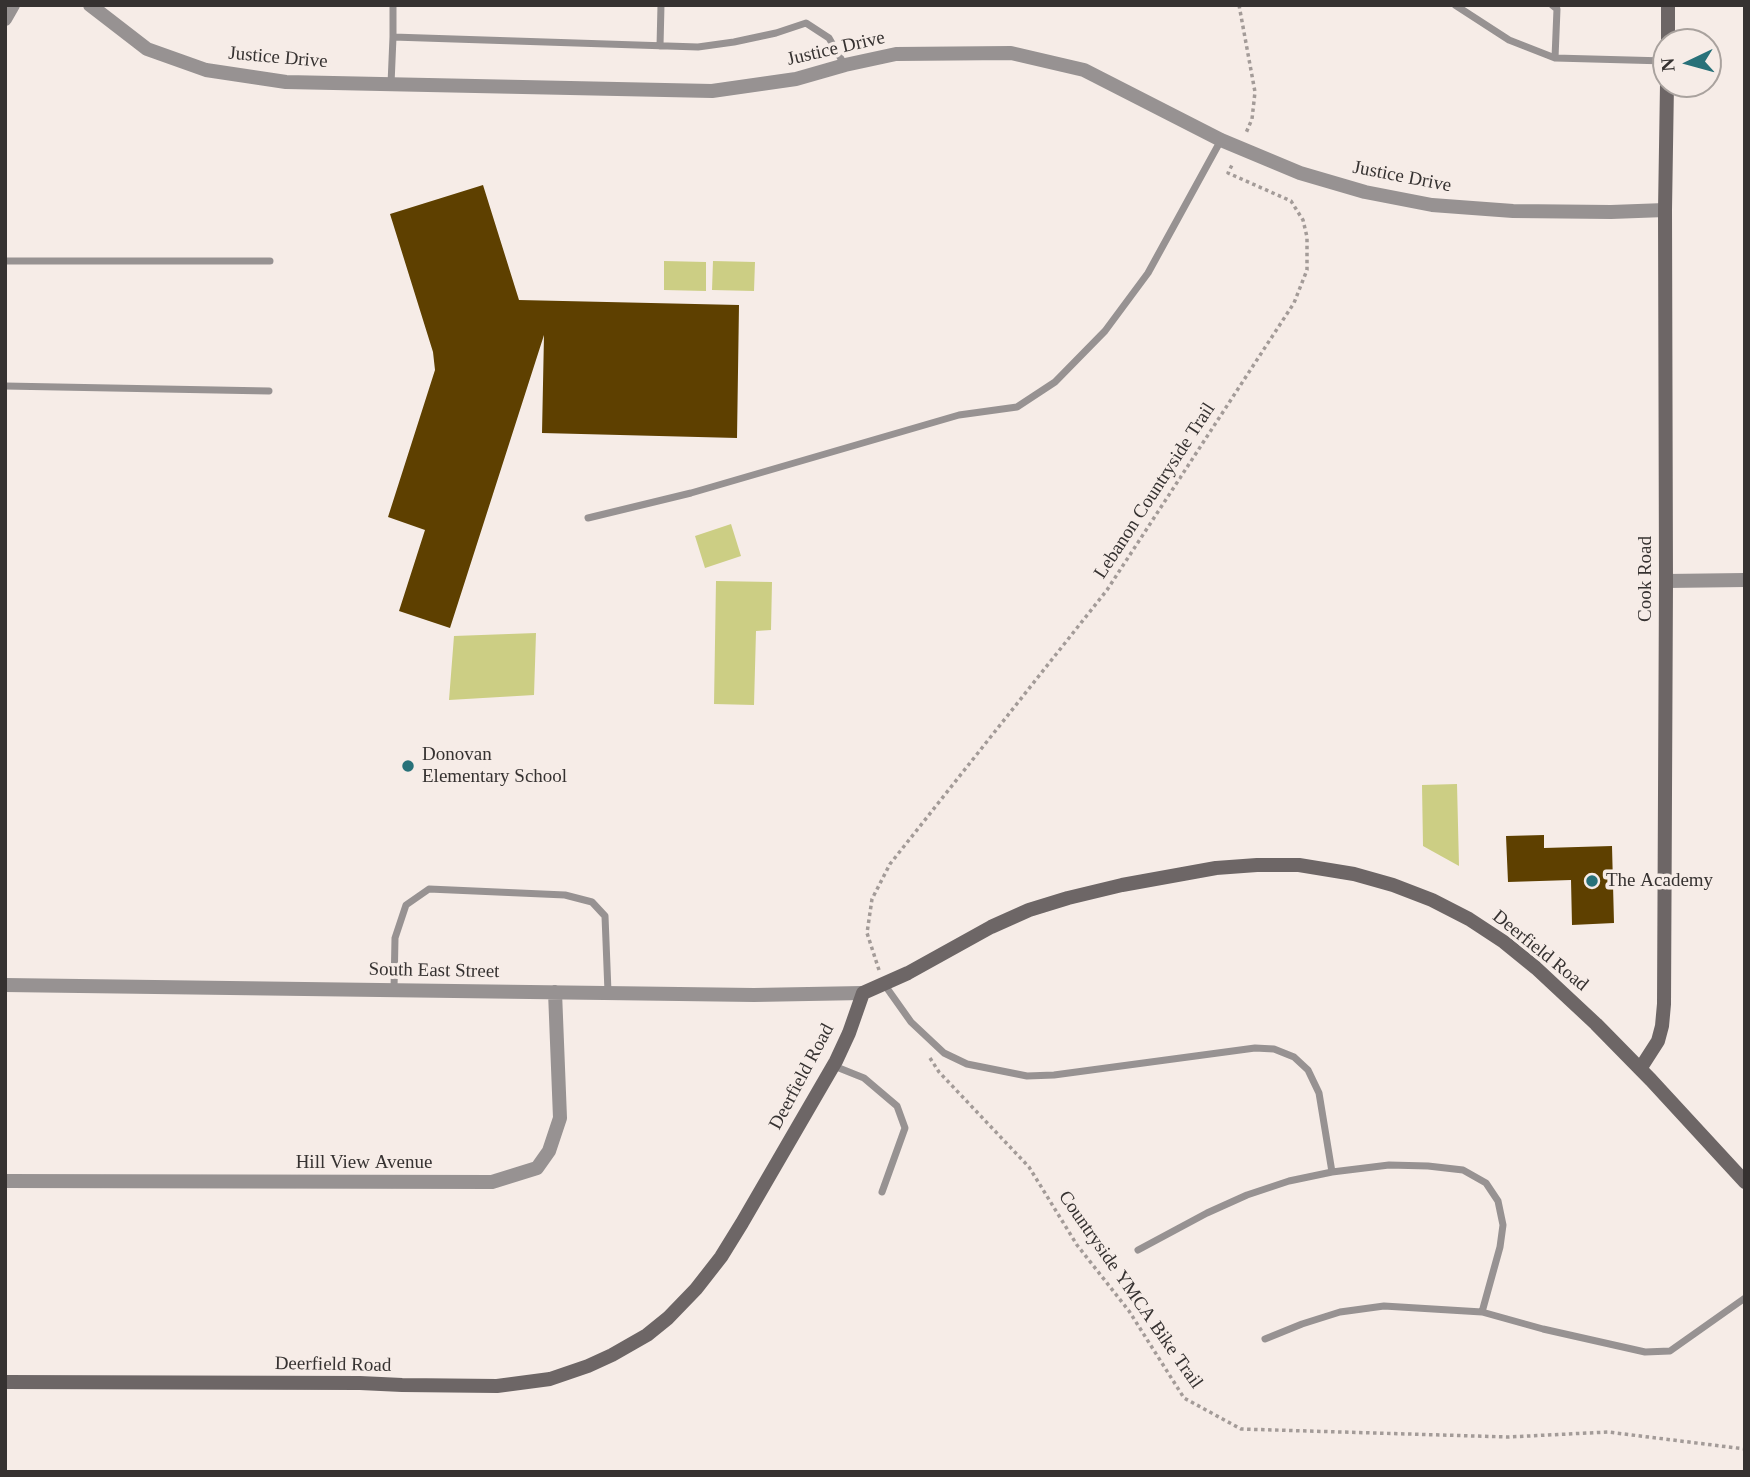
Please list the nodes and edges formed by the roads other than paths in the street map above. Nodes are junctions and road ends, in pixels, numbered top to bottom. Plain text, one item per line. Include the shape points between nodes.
1 (13, 5) edge
2 (90, 5) edge
3 (393, 5) edge
4 (661, 5) edge
5 (1455, 5) edge
6 (1668, 5) edge
7 (1556, 6) edge
8 (5, 19) edge
9 (1668, 28) edge
10 (393, 37) junction
11 (660, 46) junction
12 (1555, 58) junction
13 (1652, 61) edge
14 (845, 65) junction
15 (391, 84) junction
16 (1667, 98) edge
17 (1221, 140) junction
18 (1665, 210) junction
19 (5, 261) edge
20 (270, 261) dead end
21 (5, 386) edge
22 (269, 391) dead end
23 (588, 518) dead end
24 (1745, 580) edge
25 (1666, 581) junction
26 (884, 984) junction
27 (5, 985) edge
28 (394, 989) junction
29 (555, 992) junction
30 (608, 992) junction
31 (863, 993) junction
32 (833, 1066) junction
33 (1640, 1069) junction
34 (1332, 1172) junction
35 (5, 1181) edge
36 (1745, 1182) edge
37 (882, 1192) dead end
38 (1138, 1250) dead end
39 (1745, 1298) edge
40 (1482, 1312) junction
41 (1265, 1339) dead end
42 (5, 1382) edge

1 - 8 street
2 - 15 street, Justice Drive via 147,49 206,71 286,82
3 - 10 lane
4 - 11 lane
5 - 12 lane via 1509,40
6 - 9 street
7 - 12 lane
10 - 11 lane
10 - 15 lane
11 - 14 lane via 734,42 806,23 829,38
12 - 13 lane
14 - 15 street, Justice Drive via 796,79 712,91
14 - 17 street, Justice Drive via 896,54 1011,53 1084,70
16 - 18 street, Cook Road
17 - 18 street, Justice Drive via 1300,173 1432,205 1513,211
17 - 23 lane via 1148,273 1105,331 1055,382 1017,407 959,415 691,494
18 - 25 street, Cook Road
19 - 20 lane
21 - 22 lane
24 - 25 street
25 - 33 street, Cook Road via 1664,1004 1658,1041
26 - 31 street, Deerfield Road
26 - 33 street, Deerfield Road via 991,927 1068,898 1216,868 1299,865 1354,873 1394,885 1469,919 1536,968
26 - 34 lane via 911,1022 944,1053 1001,1072 1054,1075 1274,1049 1308,1070 1319,1093
27 - 28 street, South East Street
28 - 29 street, South East Street
28 - 30 lane via 395,938 406,905 429,889 565,895 592,902 605,916
29 - 30 street, South East Street
29 - 35 street, Hill View Avenue via 561,1118 537,1168 492,1182
30 - 31 street, South East Street
31 - 32 street, Deerfield Road
32 - 37 lane via 864,1078 897,1106 905,1128
32 - 42 street, Deerfield Road via 743,1223 696,1289 647,1335 588,1366 550,1378 496,1386
33 - 36 street, Deerfield Road
34 - 38 lane via 1247,1195
34 - 40 lane via 1428,1166 1463,1170 1486,1182 1497,1200 1503,1225
39 - 40 lane via 1670,1351 1644,1352
40 - 41 lane via 1384,1306 1339,1312

